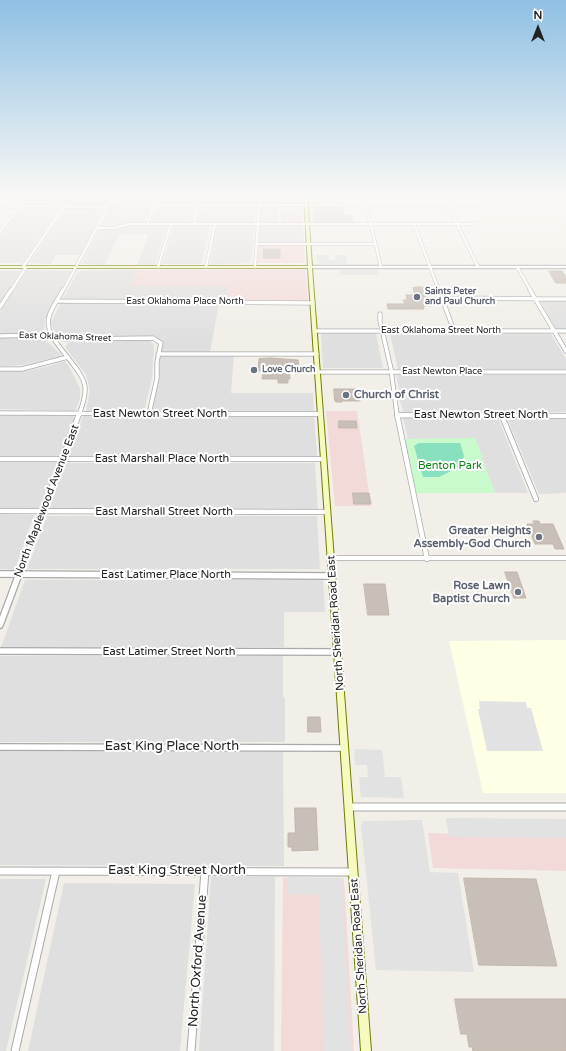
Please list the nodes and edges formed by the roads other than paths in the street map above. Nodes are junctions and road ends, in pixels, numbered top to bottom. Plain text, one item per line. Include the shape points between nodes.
1 (41, 243) edge
2 (89, 243) edge
3 (165, 243) edge
4 (210, 243) edge
5 (421, 243) edge
6 (466, 243) edge
7 (256, 244) joint
8 (309, 244) junction
9 (375, 244) joint
10 (0, 267) edge
11 (25, 267) junction
12 (76, 267) junction
13 (158, 267) junction
14 (206, 267) junction
15 (255, 267) junction
16 (311, 267) junction
17 (381, 267) junction
18 (430, 267) junction
19 (478, 267) junction
20 (517, 267) junction
21 (566, 267) edge
22 (441, 298) junction
23 (535, 299) junction
24 (566, 299) edge
25 (58, 302) junction
26 (313, 303) junction
27 (0, 308) edge
28 (380, 314) dead end
29 (315, 331) junction
30 (382, 331) junction
31 (454, 331) junction
32 (555, 331) junction
33 (566, 331) edge
34 (0, 336) edge
35 (53, 338) junction
36 (566, 351) edge
37 (158, 354) junction
38 (317, 354) junction
39 (68, 357) junction
40 (0, 369) edge
41 (318, 372) junction
42 (391, 372) junction
43 (566, 372) edge
44 (0, 413) edge
45 (80, 414) junction
46 (149, 414) junction
47 (321, 414) junction
48 (397, 415) junction
49 (502, 416) junction
50 (566, 416) edge
51 (0, 459) edge
52 (324, 459) junction
53 (63, 460) junction
54 (536, 499) dead end
55 (0, 511) edge
56 (43, 512) junction
57 (328, 512) junction
58 (331, 558) junction
59 (566, 558) edge
60 (428, 559) junction
61 (0, 574) edge
62 (19, 575) junction
63 (332, 576) junction
64 (0, 625) edge
65 (0, 651) edge
66 (338, 652) junction
67 (0, 747) edge
68 (345, 748) junction
69 (566, 807) edge
70 (349, 808) junction
71 (0, 871) edge
72 (56, 871) junction
73 (205, 871) junction
74 (353, 872) junction
75 (15, 1051) edge
76 (191, 1051) edge
77 (366, 1051) edge

1 - 11 street
2 - 12 street
3 - 13 street
4 - 14 street
5 - 18 street
6 - 19 street
7 - 8 street
7 - 15 street
8 - 9 street
8 - 16 main road, North Sheridan Road East
9 - 17 street
10 - 11 main road
11 - 12 main road
11 - 27 street
12 - 13 main road
12 - 25 street
13 - 14 main road
14 - 15 main road
15 - 16 main road
16 - 17 street
16 - 26 main road, North Sheridan Road East
17 - 18 street
18 - 19 street
18 - 22 street
19 - 20 street
20 - 21 street
20 - 23 street
22 - 23 street
22 - 31 street
23 - 24 street
23 - 32 street
25 - 26 street, East Oklahoma Place North
25 - 35 street via 48,318 48,327
26 - 29 main road, North Sheridan Road East
28 - 30 street
29 - 30 street, East Oklahoma Street North
29 - 38 main road, North Sheridan Road East
30 - 31 street, East Oklahoma Street North
30 - 42 street
31 - 32 street, East Oklahoma Street North
32 - 33 street, East Oklahoma Street North
32 - 36 street
34 - 35 street, East Oklahoma Street via 39,335
35 - 37 street, East Oklahoma Street via 153,338 161,343
35 - 39 street, North Maplewood Avenue East
37 - 38 street
37 - 46 street via 158,378
38 - 41 main road, North Sheridan Road East
39 - 40 street via 22,369
39 - 45 street, North Maplewood Avenue East via 85,387
41 - 42 street, East Newton Place
41 - 47 main road, North Sheridan Road East
42 - 43 street, East Newton Place
42 - 48 street
44 - 45 street, East Newton Street North
45 - 46 street, East Newton Street North
45 - 53 street, North Maplewood Avenue East
46 - 47 street, East Newton Street North
47 - 52 main road, North Sheridan Road East
48 - 49 street, East Newton Street North
48 - 60 street
49 - 50 street, East Newton Street North
49 - 54 street
51 - 53 street, East Marshall Place North
52 - 53 street, East Marshall Place North
52 - 57 main road, North Sheridan Road East
53 - 56 street, North Maplewood Avenue East
55 - 56 street, East Marshall Street North
56 - 57 street, East Marshall Street North
56 - 62 street, North Maplewood Avenue East
57 - 58 main road, North Sheridan Road East
58 - 60 street
58 - 63 main road, North Sheridan Road East
59 - 60 street
61 - 62 street, East Latimer Place North
62 - 63 street, East Latimer Place North
62 - 64 street, North Maplewood Avenue East
63 - 66 main road, North Sheridan Road East
65 - 66 street, East Latimer Street North
66 - 68 main road, North Sheridan Road East
67 - 68 street, East King Place North
68 - 70 main road, North Sheridan Road East
69 - 70 street
70 - 74 main road, North Sheridan Road East
71 - 72 street, East King Street North
72 - 73 street, East King Street North
72 - 75 street
73 - 74 street, East King Street North
73 - 76 street, North Oxford Avenue
74 - 77 main road, North Sheridan Road East

